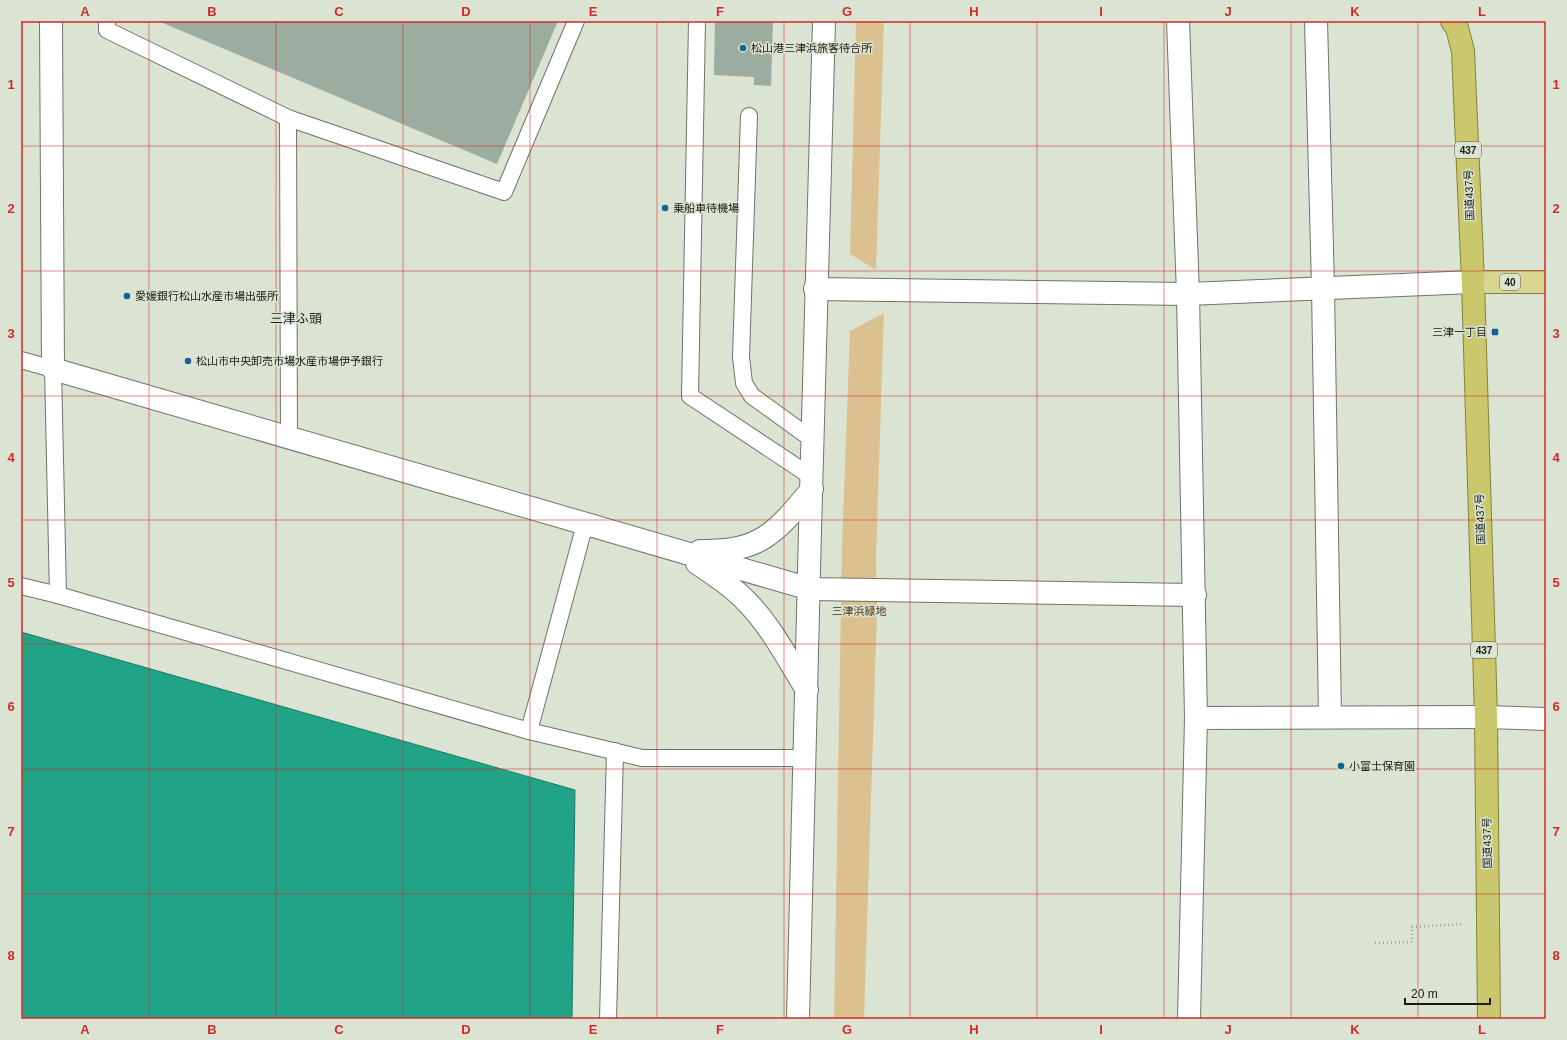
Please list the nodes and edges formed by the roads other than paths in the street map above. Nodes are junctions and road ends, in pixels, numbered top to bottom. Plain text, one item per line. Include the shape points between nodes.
1 (51, 21) edge
2 (107, 21) edge
3 (576, 21) edge
4 (697, 21) edge
5 (824, 21) edge
6 (1178, 21) edge
7 (1316, 21) edge
8 (1452, 21) edge
9 (749, 116) dead end
10 (288, 118) junction
11 (1473, 282) junction
12 (1546, 282) edge
13 (1323, 287) junction
14 (815, 289) junction
15 (1188, 294) junction
16 (21, 360) edge
17 (53, 369) junction
18 (289, 438) junction
19 (813, 440) junction
20 (812, 483) junction
21 (585, 524) junction
22 (679, 551) junction
23 (21, 586) edge
24 (810, 589) junction
25 (58, 595) junction
26 (1194, 595) junction
27 (807, 690) junction
28 (1486, 717) junction
29 (1196, 718) junction
30 (1330, 718) junction
31 (1546, 719) edge
32 (529, 731) junction
33 (615, 751) junction
34 (805, 758) junction
35 (608, 1019) edge
36 (798, 1019) edge
37 (1189, 1019) edge
38 (1489, 1019) edge

1 - 17 street
2 - 10 lane via 107,30
3 - 10 lane via 504,192
4 - 20 lane via 690,396
5 - 14 street
6 - 15 street
7 - 13 street
8 - 11 highway, 国道437号 / 437 via 1463,51
9 - 19 lane via 741,357 744,383 752,396
10 - 18 lane
11 - 12 main road, 40
11 - 13 street
11 - 28 highway, 国道437号 / 437
13 - 15 street
13 - 30 street
14 - 15 street
14 - 19 street
15 - 26 street
16 - 17 lane
17 - 18 street
17 - 25 lane
18 - 21 street
19 - 20 street
20 - 22 street via 784,523 762,539 745,547 721,551
20 - 24 street
21 - 22 street
21 - 32 lane
22 - 24 street
22 - 27 street via 720,578 748,603 781,647
23 - 25 lane
24 - 26 street
24 - 27 street
25 - 32 lane
26 - 29 street
27 - 34 street
28 - 30 street
28 - 31 street
28 - 38 highway, 国道437号 / 437
29 - 30 street
29 - 37 street
32 - 33 lane
33 - 34 lane via 642,758
33 - 35 lane
34 - 36 street

